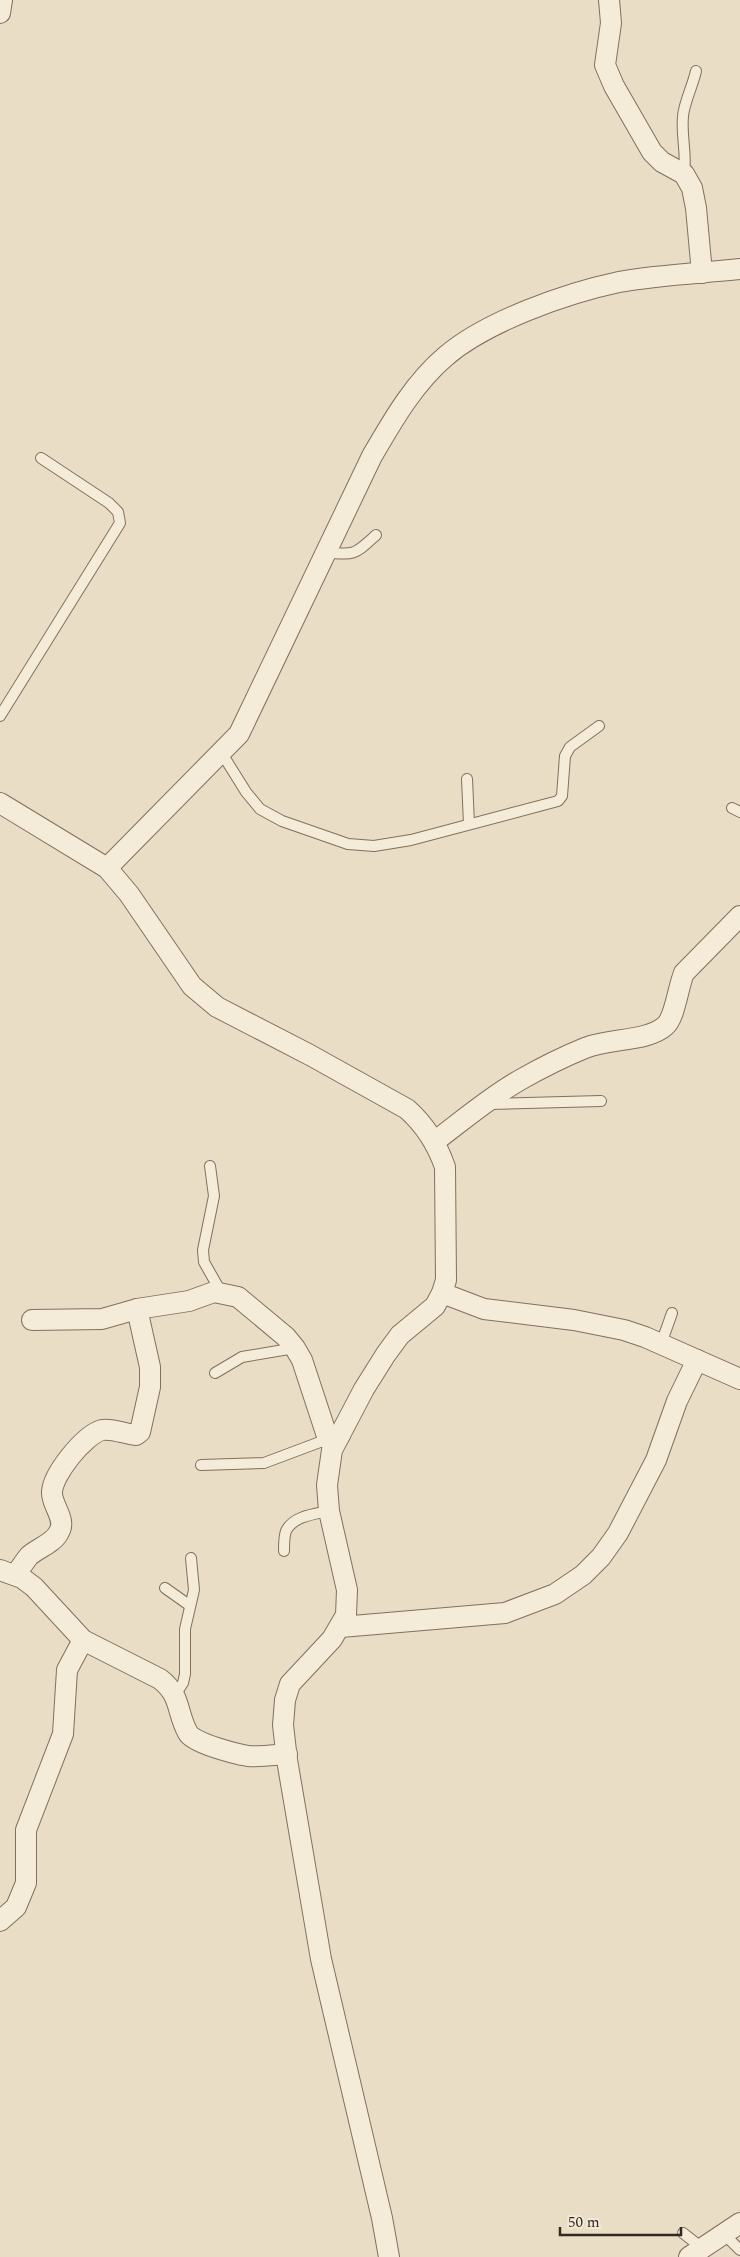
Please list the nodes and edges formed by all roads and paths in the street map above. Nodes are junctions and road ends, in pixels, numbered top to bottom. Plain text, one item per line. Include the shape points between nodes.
1 (2, 0) edge
2 (608, 0) edge
3 (0, 13) edge
4 (696, 71) dead end
5 (684, 174) junction
6 (740, 269) edge
7 (702, 273) junction
8 (41, 458) dead end
9 (376, 534) dead end
10 (326, 552) junction
11 (0, 716) edge
12 (599, 726) dead end
13 (221, 752) junction
14 (467, 779) dead end
15 (0, 803) edge
16 (469, 824) junction
17 (107, 868) junction
18 (740, 916) edge
19 (601, 1101) dead end
20 (485, 1104) junction
21 (434, 1142) junction
22 (210, 1166) dead end
23 (221, 1292) junction
24 (442, 1293) junction
25 (137, 1309) junction
26 (672, 1313) dead end
27 (32, 1320) dead end
28 (661, 1344) junction
29 (295, 1348) junction
30 (697, 1360) junction
31 (215, 1373) dead end
32 (740, 1379) edge
33 (334, 1437) junction
34 (201, 1465) dead end
35 (328, 1511) junction
36 (284, 1551) dead end
37 (191, 1558) dead end
38 (7, 1572) edge
39 (165, 1588) dead end
40 (189, 1605) junction
41 (341, 1626) junction
42 (83, 1640) junction
43 (175, 1695) junction
44 (287, 1754) junction
45 (0, 1921) edge
46 (740, 2222) edge
47 (683, 2232) dead end
48 (724, 2234) junction
49 (740, 2250) edge
50 (695, 2252) edge
51 (389, 2257) edge

1 - 3 street
2 - 5 street via 610,23 605,65 614,86 652,152 662,162
4 - 5 lane via 683,113
5 - 7 street via 692,188 696,208
6 - 7 street
7 - 10 street via 620,282 554,302 473,337 446,356 418,385 398,413 372,456
8 - 11 lane via 109,503 118,512 120,523
9 - 10 lane via 357,553
10 - 13 street via 244,726
12 - 16 lane via 570,747 565,756 562,796 558,801
13 - 16 lane via 260,809 282,821 348,844 374,846 411,840
13 - 17 street
14 - 16 lane
15 - 17 street
17 - 21 street via 130,894 192,986 217,1007 407,1110
18 - 20 street via 684,973 666,1026 647,1035 588,1046 520,1080
19 - 20 lane
20 - 21 street
21 - 24 street via 444,1167 446,1280
22 - 23 lane via 214,1196 203,1250 204,1262
23 - 25 street
23 - 29 street via 238,1297
24 - 28 street via 484,1309 574,1320 624,1330
24 - 33 street via 435,1306 400,1335
25 - 27 street via 102,1319
25 - 38 street via 150,1367 150,1387 140,1432 136,1435 101,1430 74,1452 56,1475 52,1491 52,1500 62,1524 60,1532
26 - 28 lane
28 - 30 street
29 - 31 lane via 242,1357
29 - 33 street
30 - 32 street
30 - 41 street via 677,1400 656,1460 634,1503 601,1557 583,1575 555,1594 505,1613
33 - 34 lane via 264,1463
33 - 35 street via 327,1485
35 - 36 lane via 304,1516 294,1523 286,1531
35 - 41 street via 347,1590 346,1615
37 - 40 lane via 194,1590
38 - 42 street via 34,1587
39 - 40 lane
40 - 43 lane via 185,1629 185,1674
41 - 44 street via 290,1684 283,1725
42 - 43 street via 160,1679
42 - 45 street via 67,1670 63,1734 26,1830 26,1883 16,1907
43 - 44 street via 187,1732 196,1740 247,1756
44 - 51 street via 321,1960
46 - 48 street
47 - 50 lane
48 - 49 lane
48 - 50 street

